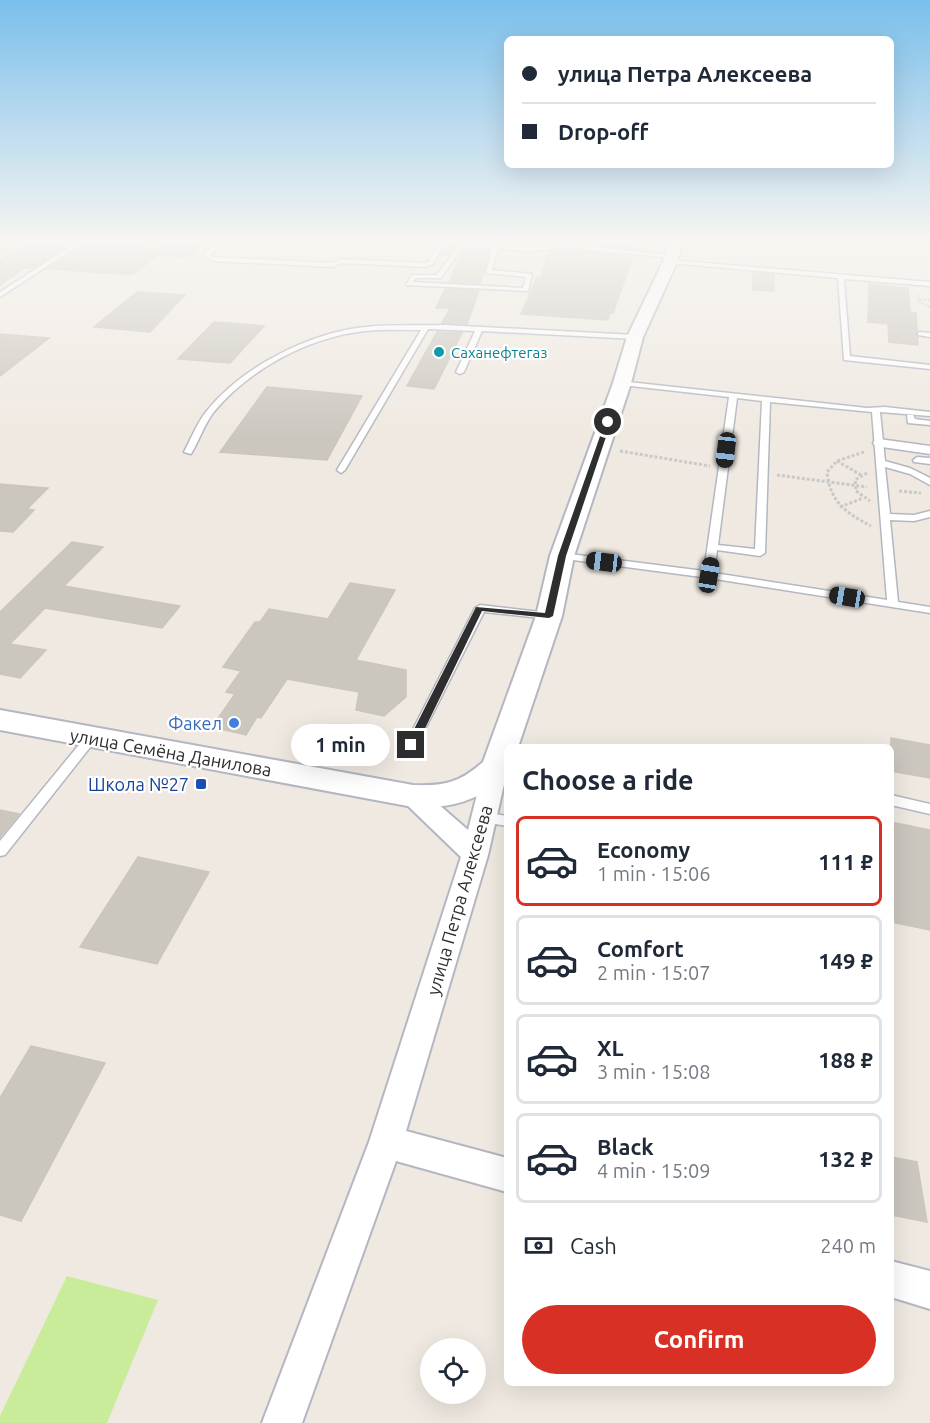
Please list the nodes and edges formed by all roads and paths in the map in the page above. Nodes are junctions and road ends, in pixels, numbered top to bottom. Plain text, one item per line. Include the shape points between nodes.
1 (649, 305) edge
2 (843, 305) edge
3 (425, 328) junction
4 (480, 328) junction
5 (920, 334) dead end
6 (930, 335) edge
7 (635, 337) junction
8 (930, 367) edge
9 (460, 372) dead end
10 (622, 383) junction
11 (733, 395) junction
12 (766, 399) junction
13 (877, 412) junction
14 (930, 414) edge
15 (930, 421) edge
16 (880, 448) junction
17 (930, 450) edge
18 (188, 452) dead end
19 (917, 460) dead end
20 (837, 461) junction
21 (930, 461) edge
22 (881, 463) junction
23 (341, 470) dead end
24 (871, 472) dead end
25 (861, 475) junction
26 (930, 482) edge
27 (863, 498) junction
28 (874, 502) dead end
29 (840, 507) junction
30 (930, 514) edge
31 (886, 517) junction
32 (887, 530) junction
33 (713, 547) junction
34 (562, 556) junction
35 (709, 575) junction
36 (893, 604) junction
37 (930, 610) edge
38 (549, 616) junction
39 (0, 720) edge
40 (91, 738) junction
41 (504, 744) edge
42 (504, 744) edge
43 (411, 745) dead end
44 (496, 767) junction
45 (413, 796) junction
46 (894, 801) edge
47 (930, 808) edge
48 (495, 819) edge
49 (0, 851) edge
50 (475, 855) junction
51 (386, 1142) junction
52 (504, 1174) edge
53 (894, 1280) edge
54 (930, 1290) edge
55 (282, 1423) edge

1 - 7 street, улица Петра Алексеева
2 - 8 lane via 847,358
3 - 4 lane
3 - 18 lane via 365,328 324,337 283,355 244,378 209,413
3 - 23 lane
4 - 7 lane
4 - 9 lane
5 - 6 lane
7 - 10 street, улица Петра Алексеева
10 - 11 lane
10 - 34 street, улица Петра Алексеева
11 - 12 lane
11 - 33 lane
12 - 13 lane
12 - 33 lane via 760,553
13 - 14 lane
13 - 15 lane via 909,417 911,421
13 - 16 lane
16 - 17 street
16 - 20 path
16 - 22 lane
19 - 21 lane
20 - 25 path
20 - 29 path via 827,472 827,482
22 - 26 lane via 910,471
22 - 31 lane
24 - 25 path
25 - 27 path via 855,486
27 - 28 path
27 - 29 path
29 - 32 path via 870,526
30 - 31 lane
31 - 32 lane
32 - 36 lane
33 - 35 lane
34 - 35 lane
34 - 38 street, улица Петра Алексеева
35 - 36 lane
36 - 37 lane
38 - 41 street, улица Петра Алексеева
38 - 43 lane via 480,608
39 - 40 street, улица Семёна Данилова
40 - 45 street, улица Семёна Данилова
40 - 49 lane
42 - 44 street, улица Петра Алексеева
44 - 45 street, улица Семёна Данилова via 463,792 439,798
44 - 48 street, улица Петра Алексеева
45 - 50 street
46 - 47 lane
48 - 50 street, улица Петра Алексеева
50 - 51 street, улица Петра Алексеева
51 - 52 street
51 - 55 street, улица Петра Алексеева
53 - 54 street

